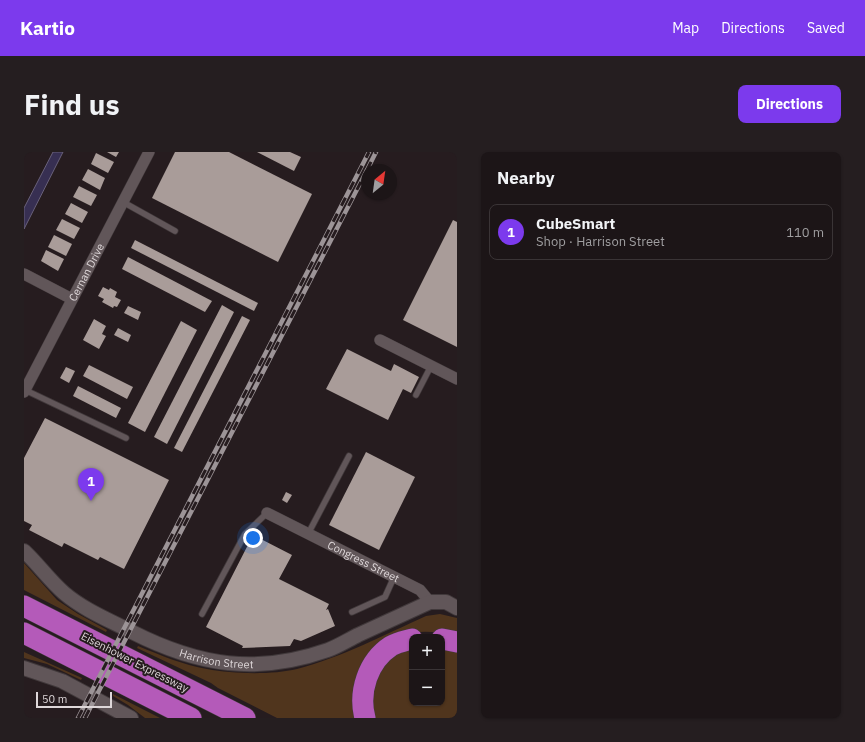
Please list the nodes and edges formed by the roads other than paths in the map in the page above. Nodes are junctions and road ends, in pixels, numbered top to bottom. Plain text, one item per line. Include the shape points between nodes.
1 (149, 152) edge
2 (123, 202) junction
3 (175, 232) dead end
4 (24, 274) edge
5 (72, 299) junction
6 (380, 340) dead end
7 (431, 366) junction
8 (457, 379) edge
9 (25, 391) edge
10 (416, 395) dead end
11 (126, 438) dead end
12 (349, 456) dead end
13 (268, 513) joint
14 (308, 534) junction
15 (24, 551) edge
16 (394, 577) junction
17 (430, 602) junction
18 (24, 606) edge
19 (457, 608) edge
20 (352, 612) dead end
21 (202, 614) dead end
22 (24, 633) edge
23 (409, 640) edge
24 (445, 640) edge
25 (457, 642) edge
26 (24, 668) edge
27 (131, 718) edge
28 (191, 718) edge
29 (245, 718) edge
30 (365, 718) edge

1 - 2 street, Cernan Drive
2 - 3 lane
2 - 5 street, Cernan Drive
4 - 5 street
5 - 9 street, Cernan Drive
6 - 7 street
7 - 8 street
7 - 10 lane
9 - 11 lane
12 - 14 lane
13 - 14 street, Congress Street
13 - 21 lane via 244,534
14 - 16 street, Congress Street
15 - 17 street, Harrison Street via 64,592 86,608 176,652 234,664 270,663 309,656 330,649
16 - 17 street, Congress Street via 420,590
16 - 20 lane via 385,597
17 - 19 street via 446,602
18 - 29 highway, Eisenhower Expressway
22 - 28 highway
23 - 30 highway via 392,646 371,668 366,679 362,704
24 - 25 highway
26 - 27 street via 62,681

